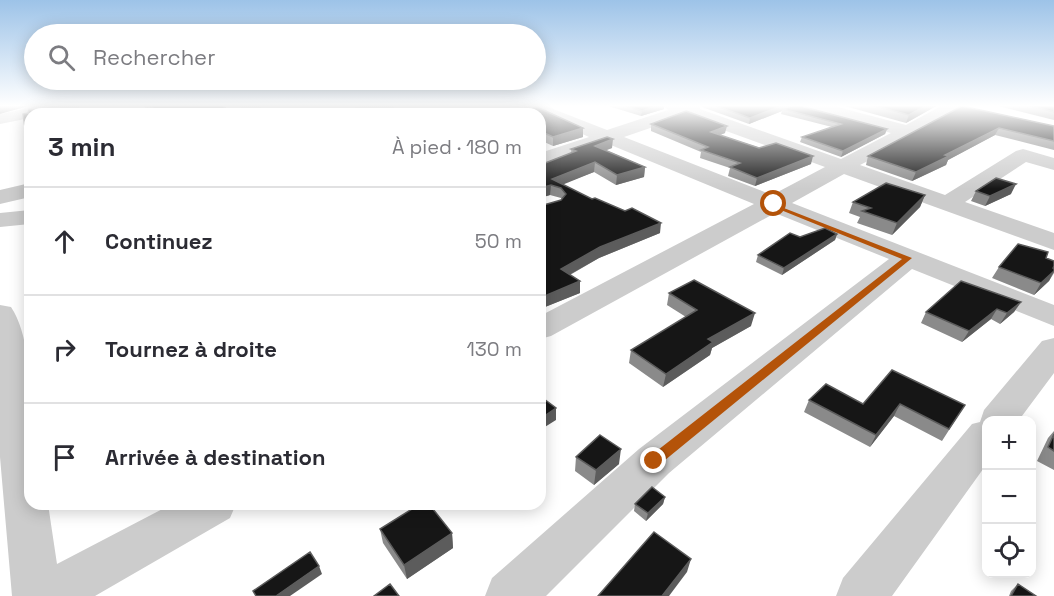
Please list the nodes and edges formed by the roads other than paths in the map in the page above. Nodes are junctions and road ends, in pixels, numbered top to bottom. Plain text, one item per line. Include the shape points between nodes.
1 (597, 133) edge
2 (618, 133) edge
3 (752, 133) edge
4 (908, 133) edge
5 (607, 137) junction
6 (546, 158) edge
7 (1054, 164) edge
8 (840, 166) junction
9 (24, 191) edge
10 (0, 197) edge
11 (774, 204) junction
12 (947, 204) junction
13 (24, 218) edge
14 (0, 220) edge
15 (1054, 242) edge
16 (908, 258) junction
17 (1054, 316) edge
18 (546, 326) edge
19 (9, 335) edge
20 (1054, 349) edge
21 (1001, 416) edge
22 (982, 441) edge
23 (24, 475) edge
24 (28, 510) edge
25 (203, 510) edge
26 (37, 596) edge
27 (47, 596) edge
28 (510, 596) edge
29 (861, 596) edge

1 - 5 street
2 - 5 street
3 - 8 street
4 - 8 street
5 - 6 street
5 - 11 street
7 - 12 street via 1023,155
8 - 11 street
8 - 12 street
9 - 10 street
11 - 16 street
11 - 18 street
12 - 15 street
13 - 14 street
16 - 17 street
16 - 28 street via 654,461
19 - 23 street
20 - 21 street
22 - 29 street
24 - 26 street
25 - 27 street

